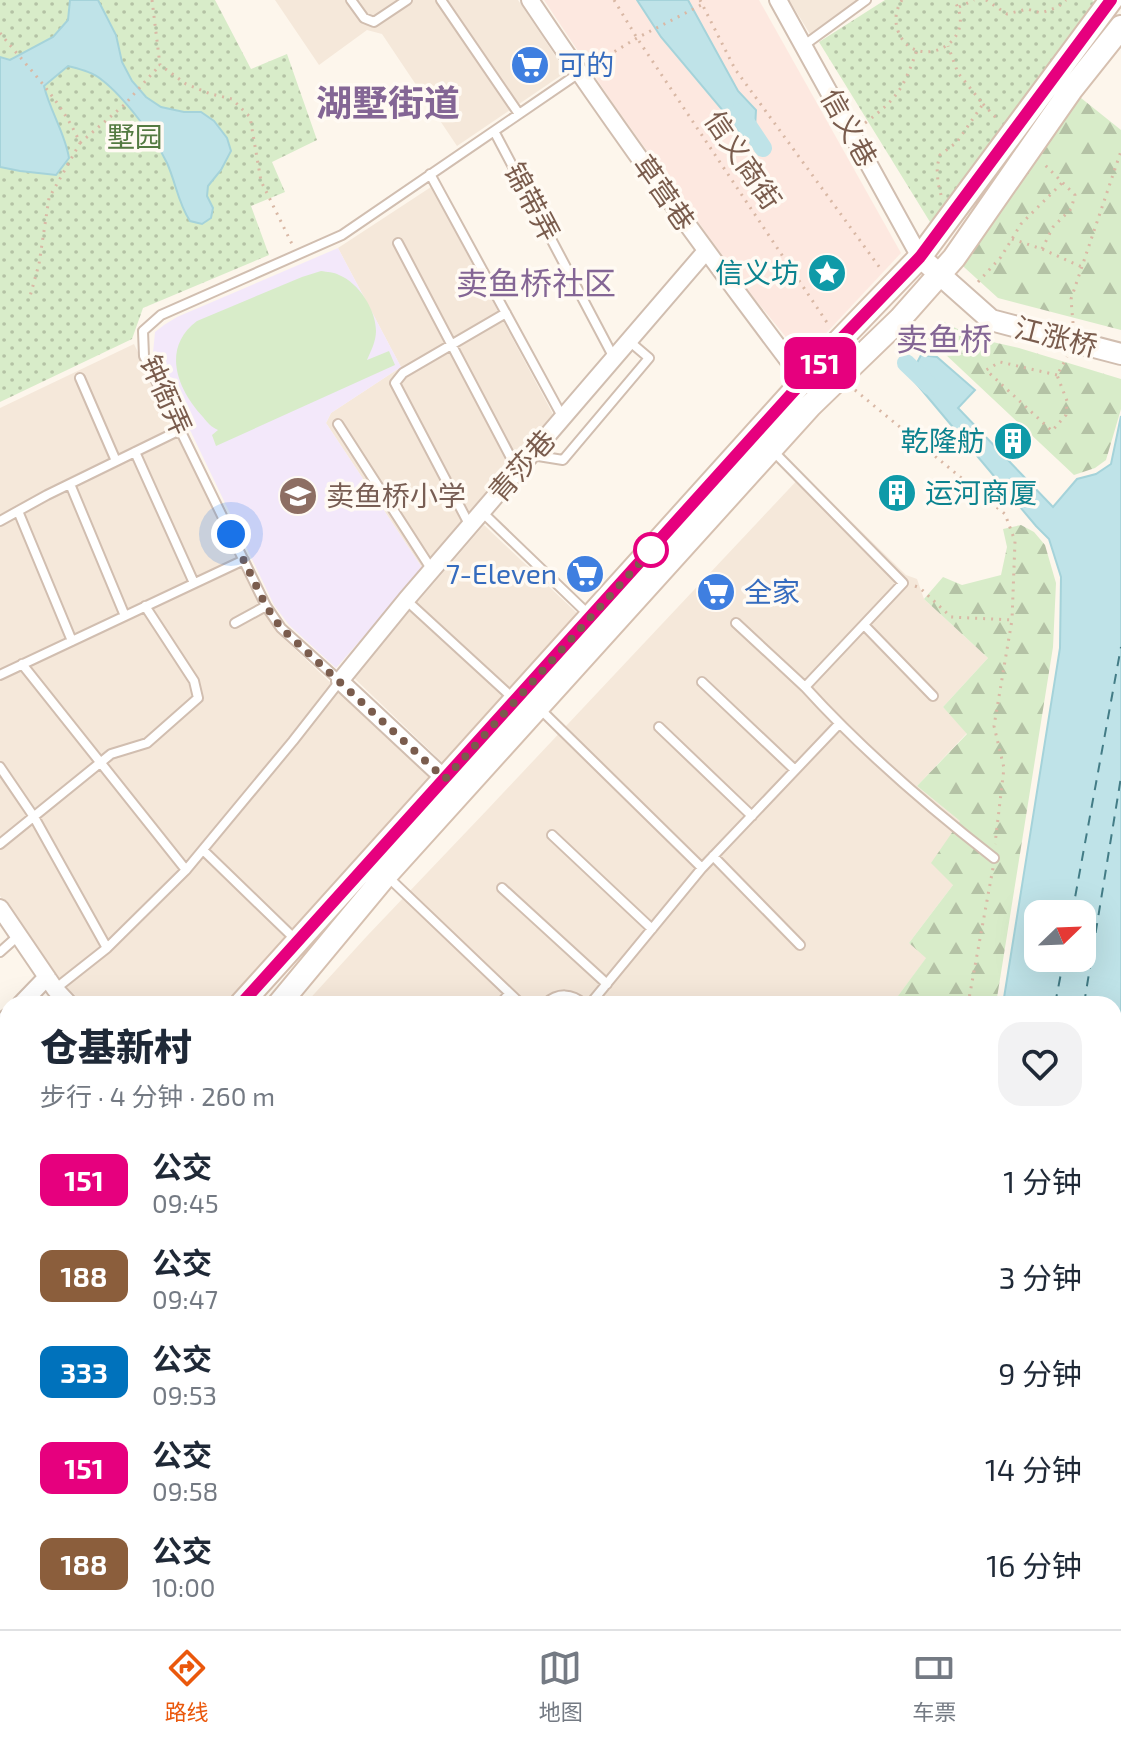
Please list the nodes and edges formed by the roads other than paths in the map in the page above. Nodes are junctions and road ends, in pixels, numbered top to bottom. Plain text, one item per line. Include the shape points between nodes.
1 (351, 0) edge
2 (407, 0) edge
3 (441, 0) edge
4 (530, 0) edge
5 (778, 0) edge
6 (866, 0) edge
7 (1109, 1) edge
8 (1121, 27) edge
9 (803, 46) junction
10 (579, 73) junction
11 (519, 114) junction
12 (494, 131) junction
13 (430, 174) junction
14 (398, 243) dead end
15 (706, 251) junction
16 (920, 257) junction
17 (938, 274) junction
18 (506, 313) junction
19 (629, 341) junction
20 (451, 345) junction
21 (1121, 354) edge
22 (614, 358) junction
23 (80, 378) dead end
24 (804, 381) junction
25 (563, 418) junction
26 (338, 424) dead end
27 (180, 430) junction
28 (772, 450) junction
29 (135, 452) junction
30 (531, 455) junction
31 (116, 461) junction
32 (518, 471) junction
33 (70, 484) junction
34 (18, 511) junction
35 (482, 512) junction
36 (0, 521) edge
37 (470, 526) junction
38 (244, 560) junction
39 (432, 570) junction
40 (194, 583) junction
41 (406, 600) junction
42 (145, 606) junction
43 (266, 606) junction
44 (125, 616) junction
45 (591, 617) junction
46 (235, 623) dead end
47 (736, 623) dead end
48 (864, 625) junction
49 (72, 641) junction
50 (0, 660) edge
51 (22, 664) junction
52 (2, 674) edge
53 (340, 681) junction
54 (702, 682) dead end
55 (805, 687) junction
56 (933, 696) dead end
57 (516, 701) junction
58 (538, 708) junction
59 (839, 724) junction
60 (659, 727) dead end
61 (100, 764) junction
62 (0, 767) edge
63 (795, 770) junction
64 (445, 779) junction
65 (752, 816) junction
66 (34, 817) junction
67 (552, 835) dead end
68 (0, 844) edge
69 (203, 850) junction
70 (713, 856) junction
71 (994, 858) road end
72 (702, 868) junction
73 (186, 870) junction
74 (386, 875) junction
75 (502, 888) dead end
76 (0, 908) edge
77 (652, 929) junction
78 (19, 935) junction
79 (298, 942) junction
80 (800, 945) dead end
81 (107, 948) junction
82 (0, 952) edge
83 (51, 983) junction
84 (607, 984) junction
85 (509, 994) joint
86 (32, 996) edge
87 (62, 996) edge
88 (248, 996) edge
89 (286, 996) edge
90 (511, 996) edge
91 (595, 996) edge

1 - 2 lane via 364,18 374,22
3 - 11 lane
4 - 10 street, 草营巷
5 - 9 street, 信义巷
6 - 9 lane
7 - 16 main road
8 - 17 main road
9 - 16 street, 信义巷
10 - 11 lane, 钟衙弄
10 - 15 street, 草营巷
11 - 12 lane, 钟衙弄
12 - 13 lane, 钟衙弄
12 - 22 lane, 锦带弄
13 - 18 lane
13 - 27 lane, 钟衙弄 via 342,235 161,315 143,331 144,356
14 - 20 lane
15 - 19 street, 青莎巷
15 - 24 street, 草营巷
16 - 17 street, 江涨桥
16 - 24 main road
17 - 21 street, 江涨桥 via 991,320
17 - 28 main road
18 - 20 lane
18 - 25 lane
19 - 22 street, 青莎巷
19 - 30 lane via 649,358 563,460
20 - 32 lane
20 - 37 lane via 395,383
22 - 25 street, 青莎巷
23 - 31 lane
24 - 45 main road
25 - 30 street, 青莎巷
26 - 39 lane
27 - 29 lane
27 - 38 lane, 钟衙弄
28 - 48 lane via 903,583
28 - 58 main road
29 - 31 lane
29 - 40 lane
30 - 32 street, 青莎巷
31 - 33 lane
32 - 35 street, 青莎巷
33 - 34 lane
33 - 44 lane
34 - 36 lane
34 - 49 lane
35 - 37 street, 青莎巷
35 - 45 lane
37 - 39 street, 青莎巷
38 - 40 lane
38 - 43 lane, 钟衙弄
39 - 41 street, 青莎巷
40 - 42 lane
41 - 53 street, 青莎巷
41 - 57 lane
42 - 44 lane
42 - 61 lane via 194,681 198,698 147,743 111,754
43 - 46 lane
43 - 53 lane, 钟衙弄 via 281,628
44 - 49 lane
45 - 57 main road
47 - 55 lane
48 - 55 lane
48 - 56 lane
49 - 51 lane
50 - 52 lane
51 - 52 lane
51 - 61 lane
53 - 64 street, 钟衙弄
53 - 69 lane
54 - 63 lane
55 - 59 lane
57 - 64 main road
58 - 72 lane
58 - 74 main road
59 - 63 lane
59 - 71 lane via 929,808
60 - 65 lane
61 - 66 lane
61 - 73 lane
62 - 66 lane
63 - 65 lane
64 - 79 main road
65 - 70 lane
66 - 68 lane
66 - 81 lane
67 - 77 lane
69 - 73 lane
69 - 79 lane
70 - 72 lane
70 - 80 lane
72 - 77 lane
73 - 81 lane
74 - 85 lane
74 - 89 main road
75 - 84 lane
76 - 78 street
77 - 84 lane
78 - 82 lane
78 - 83 street
79 - 88 main road
81 - 83 lane
83 - 86 street
83 - 87 street
84 - 91 lane
85 - 90 lane

